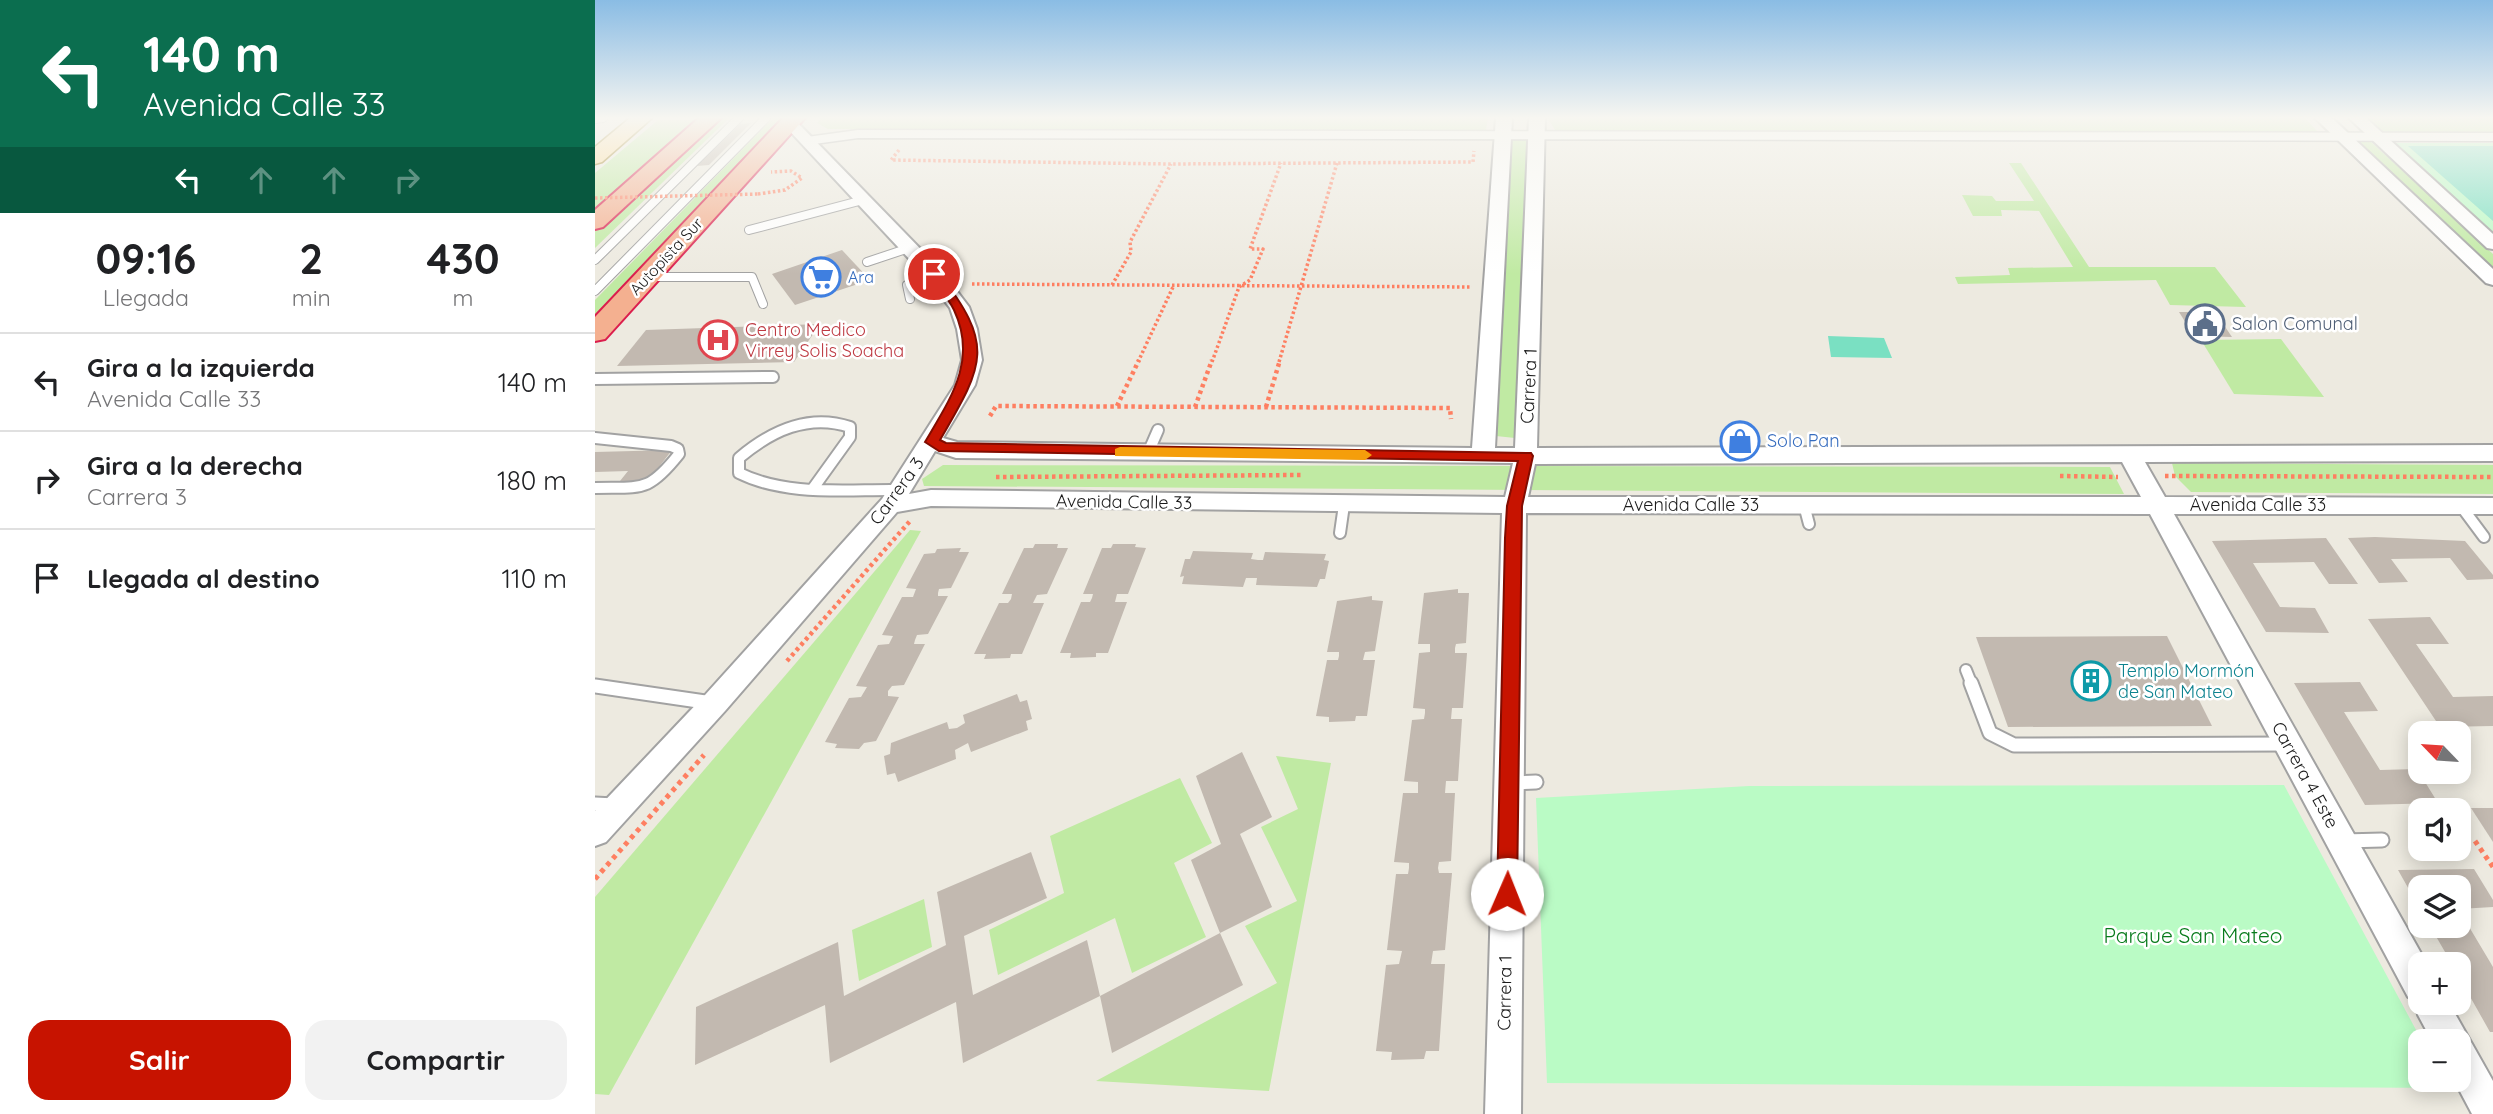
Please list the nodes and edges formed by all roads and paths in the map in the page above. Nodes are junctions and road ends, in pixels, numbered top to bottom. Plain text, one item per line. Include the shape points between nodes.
1 (653, 170) edge
2 (686, 170) edge
3 (715, 170) edge
4 (747, 170) edge
5 (835, 170) edge
6 (1168, 170) edge
7 (1278, 170) edge
8 (1335, 170) edge
9 (1500, 170) edge
10 (1538, 170) edge
11 (2377, 170) edge
12 (2411, 170) edge
13 (767, 173) dead end
14 (748, 189) dead end
15 (595, 198) edge
16 (749, 198) dead end
17 (863, 200) junction
18 (595, 222) edge
19 (749, 230) dead end
20 (2493, 244) edge
21 (909, 248) junction
22 (595, 260) edge
23 (867, 261) dead end
24 (934, 274) junction
25 (646, 277) junction
26 (2493, 279) edge
27 (972, 284) dead end
28 (1112, 285) junction
29 (1173, 286) junction
30 (1239, 287) junction
31 (1472, 287) dead end
32 (1301, 288) junction
33 (595, 291) edge
34 (910, 299) dead end
35 (763, 304) dead end
36 (595, 333) edge
37 (773, 377) dead end
38 (595, 379) edge
39 (1117, 406) junction
40 (1195, 407) junction
41 (1266, 407) junction
42 (990, 416) dead end
43 (1451, 419) dead end
44 (1158, 430) dead end
45 (595, 438) edge
46 (932, 442) junction
47 (1148, 453) junction
48 (2493, 453) edge
49 (1483, 456) junction
50 (1526, 456) junction
51 (2135, 466) junction
52 (1317, 475) dead end
53 (2059, 476) dead end
54 (982, 477) dead end
55 (2493, 477) edge
56 (814, 487) junction
57 (595, 488) edge
58 (895, 497) junction
59 (931, 498) junction
60 (1343, 505) junction
61 (2157, 505) junction
62 (1514, 506) junction
63 (2462, 506) junction
64 (2493, 506) edge
65 (1340, 533) dead end
66 (2484, 537) dead end
67 (780, 669) dead end
68 (1966, 670) dead end
69 (595, 687) edge
70 (715, 704) junction
71 (2289, 744) junction
72 (706, 753) dead end
73 (595, 804) edge
74 (620, 805) junction
75 (595, 832) edge
76 (2382, 840) dead end
77 (2341, 841) junction
78 (2475, 841) dead end
79 (2493, 867) edge
80 (595, 879) edge
81 (2408, 963) edge
82 (2471, 1077) edge
83 (1503, 1114) edge
84 (2491, 1114) edge

1 - 18 highway
2 - 22 lane
3 - 33 lane
4 - 25 highway, Autopista Sur
5 - 17 street, Carrera 3
6 - 28 path
7 - 30 path via 1250,249 1263,249 1250,280
8 - 32 path
9 - 49 street
10 - 50 street, Carrera 1 via 1540,291
11 - 26 street
12 - 20 street
13 - 15 path, bridge via 791,170 802,178 785,190 758,194
14 - 16 path, bridge
17 - 19 lane
17 - 21 street, Carrera 3
21 - 23 lane
21 - 24 street, Carrera 3
24 - 34 lane via 906,287
24 - 46 street, Carrera 3 via 959,307 968,329 972,360 965,385
25 - 35 lane via 752,276
25 - 36 highway, Autopista Sur
27 - 28 path
28 - 29 path
29 - 30 path
29 - 39 path
30 - 32 path
30 - 40 path
31 - 32 path
32 - 41 path
37 - 38 lane
39 - 40 path
39 - 42 path via 996,406
40 - 41 path
41 - 43 path via 1450,408
44 - 47 lane
45 - 57 lane via 671,446 679,454 653,485
46 - 47 street via 956,450
46 - 58 street, Carrera 3
47 - 49 street
48 - 51 street
49 - 50 street
50 - 51 street
50 - 62 street, Carrera 1
51 - 53 path
51 - 55 path
51 - 61 street, Carrera 4 Este
52 - 54 path
56 - 56 lane via 850,437 851,427 839,422 796,425 752,446 739,458 739,474 750,481
56 - 58 lane
58 - 59 street, Avenida Calle 33
58 - 70 street, Carrera 3
59 - 60 street, Avenida Calle 33
59 - 67 path
60 - 62 street, Avenida Calle 33
60 - 65 lane
61 - 62 street, Avenida Calle 33 via 1806,514
61 - 63 street, Avenida Calle 33
61 - 71 street, Carrera 4 Este
62 - 83 street, Carrera 1 via 1523,783
63 - 64 street, Avenida Calle 33
63 - 66 lane
68 - 71 lane via 1990,733 2014,745
69 - 70 lane
70 - 74 street, Carrera 3
71 - 77 street, Carrera 4 Este
72 - 80 path
73 - 74 lane
74 - 75 street, Carrera 3
76 - 77 lane
77 - 81 street, Carrera 4 Este
78 - 79 path
82 - 84 street

